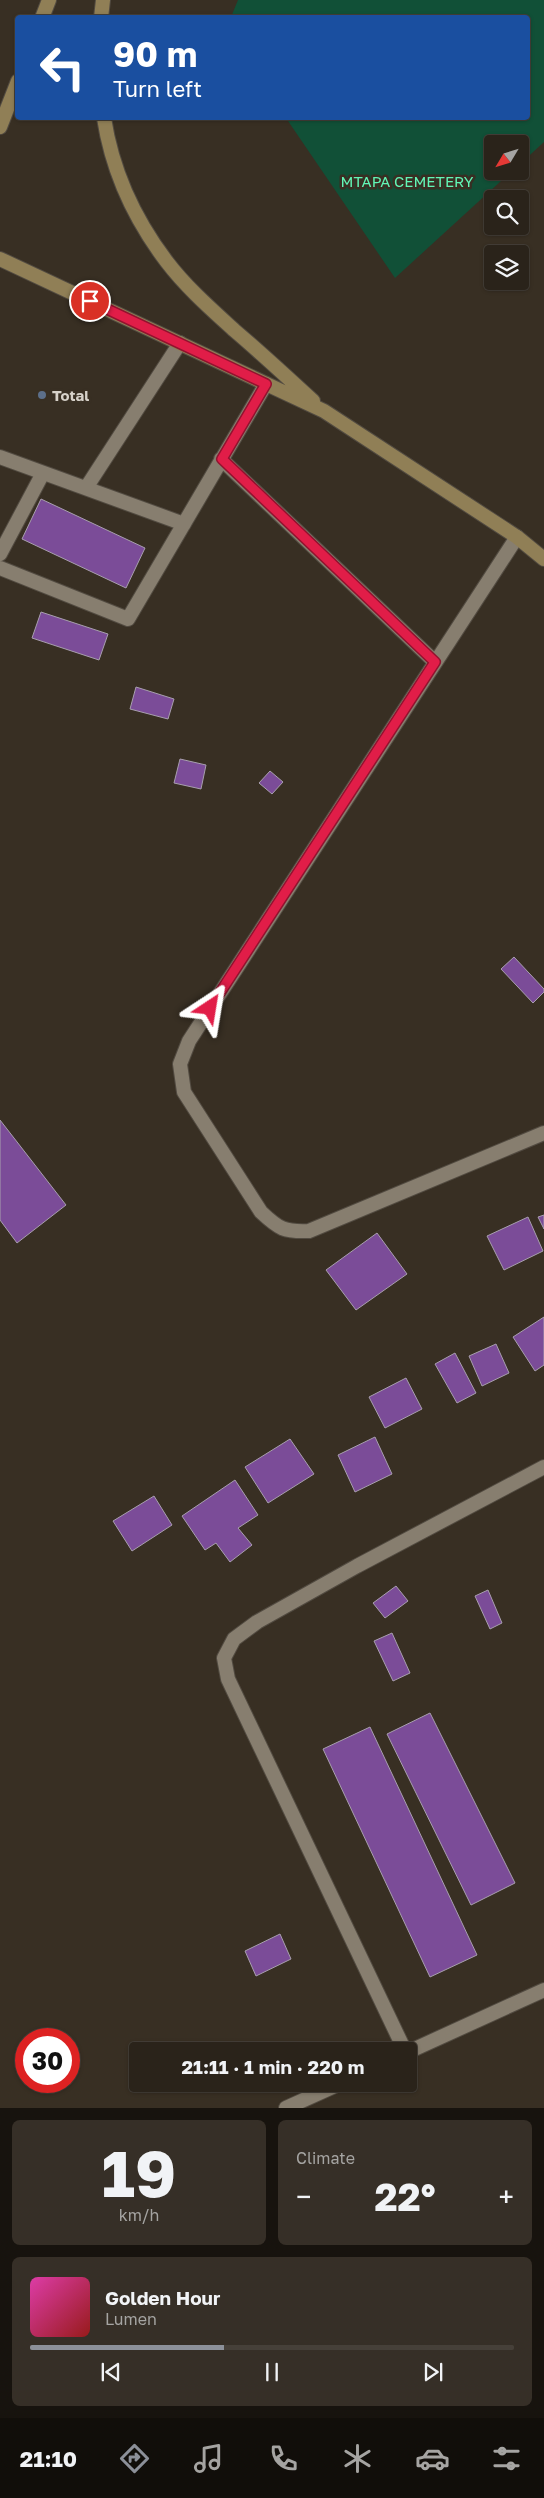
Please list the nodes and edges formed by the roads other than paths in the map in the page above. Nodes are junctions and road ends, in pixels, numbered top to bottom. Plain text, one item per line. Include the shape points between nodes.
1 (48, 0) edge
2 (103, 0) edge
3 (43, 15) edge
4 (101, 15) edge
5 (15, 89) edge
6 (104, 120) edge
7 (0, 127) edge
8 (0, 258) edge
9 (180, 344) junction
10 (266, 384) junction
11 (324, 411) junction
12 (0, 457) edge
13 (222, 459) junction
14 (43, 473) junction
15 (86, 488) junction
16 (184, 524) junction
17 (517, 537) junction
18 (0, 554) edge
19 (544, 560) edge
20 (0, 568) edge
21 (435, 662) junction
22 (544, 1133) edge
23 (544, 1467) edge
24 (544, 1990) edge
25 (401, 2042) edge
26 (417, 2047) edge
27 (321, 2092) edge
28 (286, 2108) edge

1 - 3 main road
2 - 4 main road
5 - 7 main road
6 - 11 main road via 108,144 123,187 167,263 203,301
8 - 9 main road
9 - 10 main road
9 - 15 street
10 - 11 main road
10 - 13 street
11 - 17 main road
12 - 14 street
13 - 16 street
13 - 21 street
14 - 15 street
14 - 18 street
15 - 16 street
16 - 20 street via 128,619
17 - 19 main road
17 - 21 street
21 - 22 street via 189,1041 180,1064 184,1092 261,1212 278,1228 292,1232 309,1231
23 - 25 street via 257,1622 234,1640 224,1658 228,1679
24 - 26 street
27 - 28 street

